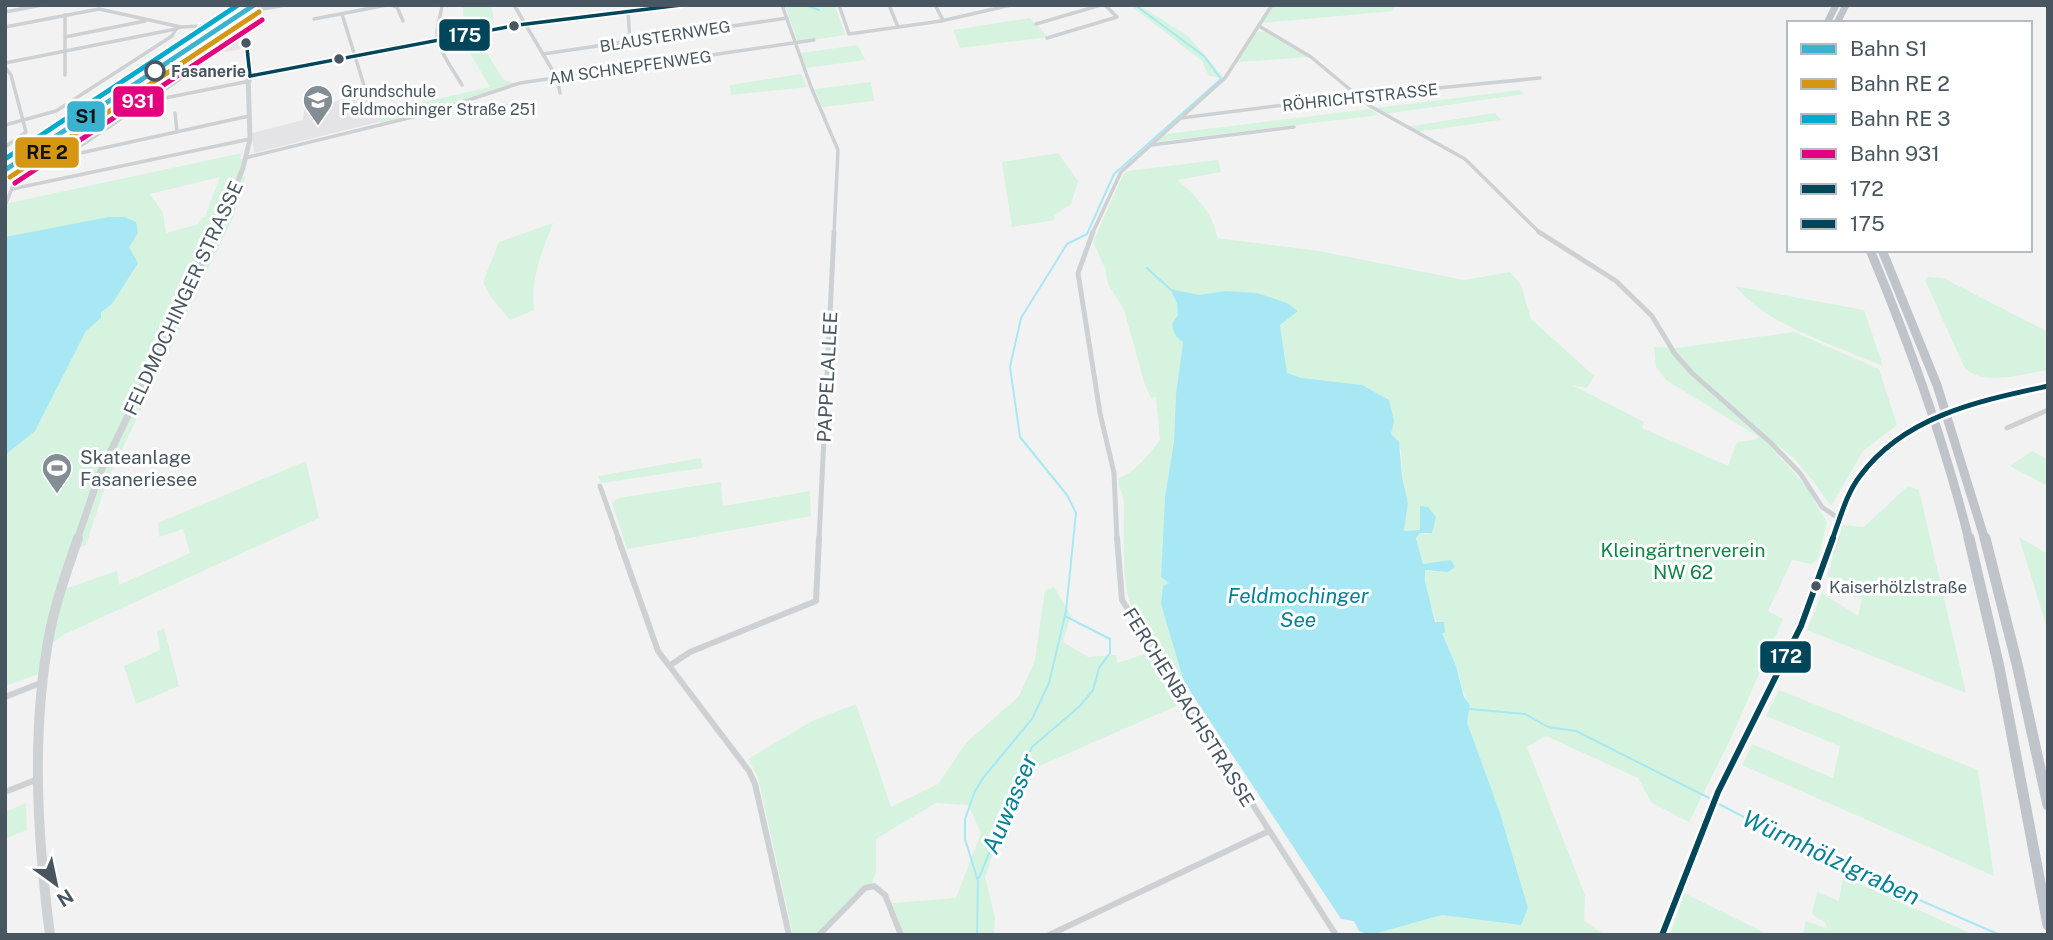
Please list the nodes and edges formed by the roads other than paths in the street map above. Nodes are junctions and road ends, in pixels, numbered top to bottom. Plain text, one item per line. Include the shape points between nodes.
1 (42, 5) edge
2 (111, 5) edge
3 (246, 5) edge
4 (286, 5) edge
5 (389, 5) edge
6 (442, 5) edge
7 (514, 5) edge
8 (683, 5) edge
9 (782, 5) edge
10 (839, 5) edge
11 (889, 5) edge
12 (935, 5) edge
13 (1011, 5) edge
14 (1103, 5) edge
15 (1272, 5) edge
16 (1836, 5) edge
17 (1846, 5) edge
18 (105, 10) junction
19 (256, 10) junction
20 (5, 12) edge
21 (628, 12) junction
22 (342, 14) junction
23 (65, 15) junction
24 (787, 18) junction
25 (314, 19) dead end
26 (943, 20) junction
27 (148, 21) junction
28 (403, 21) dead end
29 (1827, 21) edge
30 (1839, 21) edge
31 (525, 24) junction
32 (1036, 24) dead end
33 (204, 26) junction
34 (5, 27) edge
35 (898, 27) junction
36 (181, 28) junction
37 (1260, 29) junction
38 (221, 32) junction
39 (65, 37) junction
40 (241, 37) junction
41 (1047, 38) dead end
42 (438, 40) junction
43 (814, 40) dead end
44 (630, 41) junction
45 (796, 43) junction
46 (65, 51) junction
47 (543, 54) junction
48 (354, 56) junction
49 (5, 65) edge
50 (65, 75) dead end
51 (186, 75) dead end
52 (557, 78) junction
53 (1540, 78) dead end
54 (250, 79) junction
55 (462, 85) dead end
56 (366, 92) dead end
57 (560, 93) dead end
58 (1356, 96) junction
59 (148, 101) junction
60 (175, 113) dead end
61 (249, 116) junction
62 (1181, 118) junction
63 (24, 120) junction
64 (5, 125) edge
65 (1294, 127) dead end
66 (177, 132) junction
67 (250, 138) junction
68 (45, 139) dead end
69 (1150, 145) junction
70 (5, 147) edge
71 (245, 158) junction
72 (16, 178) dead end
73 (12, 190) junction
74 (5, 206) edge
75 (1871, 252) edge
76 (1883, 252) edge
77 (2048, 386) edge
78 (2048, 410) edge
79 (2007, 428) dead end
80 (600, 486) dead end
81 (1838, 518) junction
82 (673, 664) junction
83 (43, 682) junction
84 (5, 697) edge
85 (38, 779) junction
86 (5, 792) edge
87 (2048, 805) edge
88 (1269, 831) junction
89 (2048, 925) edge
90 (50, 935) edge
91 (789, 935) edge
92 (819, 935) edge
93 (901, 935) edge
94 (1049, 935) edge
95 (1336, 935) edge
96 (1662, 935) edge

1 - 20 street
2 - 18 street
3 - 33 main road
4 - 19 street
5 - 22 street
5 - 28 street via 397,7
6 - 42 street
7 - 31 street
8 - 21 street
9 - 24 street, PAPPELALLEE
10 - 35 street via 849,34
11 - 35 street
12 - 26 street
13 - 26 street
14 - 32 street
14 - 41 street via 1117,15
15 - 37 street, FERCHENBACHSTRASSE
16 - 29 highway
17 - 30 highway
18 - 23 street
18 - 27 street
19 - 38 street
19 - 40 street via 248,32
21 - 31 street
21 - 44 street
22 - 25 street
22 - 48 street
23 - 34 street
23 - 39 street
24 - 44 street, BLAUSTERNWEG
24 - 45 street, PAPPELALLEE
26 - 35 street
27 - 36 street
27 - 39 street
31 - 42 street
31 - 47 street
33 - 36 street
33 - 38 main road
33 - 68 street via 193,42
36 - 46 street
36 - 63 street via 55,111
37 - 58 street via 1311,57
37 - 62 street, FERCHENBACHSTRASSE via 1226,78
38 - 40 main road
39 - 46 street
40 - 54 main road, FELDMOCHINGER STRASSE via 248,42
42 - 48 street
42 - 55 street
43 - 45 street, AM SCHNEPFENWEG
44 - 47 street, BLAUSTERNWEG
45 - 52 street, AM SCHNEPFENWEG
45 - 82 street, PAPPELALLEE via 838,150 816,601 690,652
46 - 49 street
46 - 50 street
47 - 52 street
48 - 54 street
48 - 56 street
49 - 63 street
51 - 59 street
52 - 57 street
52 - 71 street, AM SCHNEPFENWEG via 520,83 429,113
53 - 58 street, RÖHRICHTSTRASSE
54 - 59 street
54 - 61 main road, FELDMOCHINGER STRASSE
58 - 62 street, RÖHRICHTSTRASSE
58 - 81 street via 1465,159 1542,235 1616,281 1652,316 1692,373 1771,443 1800,473 1822,507
59 - 66 street via 74,152
60 - 66 street
61 - 66 street
61 - 67 main road, FELDMOCHINGER STRASSE
62 - 69 street, FERCHENBACHSTRASSE
63 - 64 street
63 - 70 street via 26,132
65 - 69 street
67 - 71 main road, FELDMOCHINGER STRASSE
67 - 73 street
69 - 88 street, FERCHENBACHSTRASSE via 1116,180 1078,274 1114,473 1119,592
71 - 83 main road, FELDMOCHINGER STRASSE via 226,216 90,496 51,629
72 - 73 street
73 - 74 street
75 - 89 highway via 1915,366 1977,568
76 - 87 highway via 1964,468 2017,663
77 - 81 street via 1968,404 1927,419 1878,454 1858,478
78 - 79 street
80 - 82 street via 659,651
81 - 96 street via 1829,556 1802,623 1711,807
82 - 91 street via 679,680 752,777
83 - 84 street
83 - 85 main road, FELDMOCHINGER STRASSE
85 - 86 street
85 - 90 main road, FELDMOCHINGER STRASSE via 41,864
88 - 94 street
88 - 95 street, FERCHENBACHSTRASSE
92 - 93 street via 864,888 874,886 885,895

